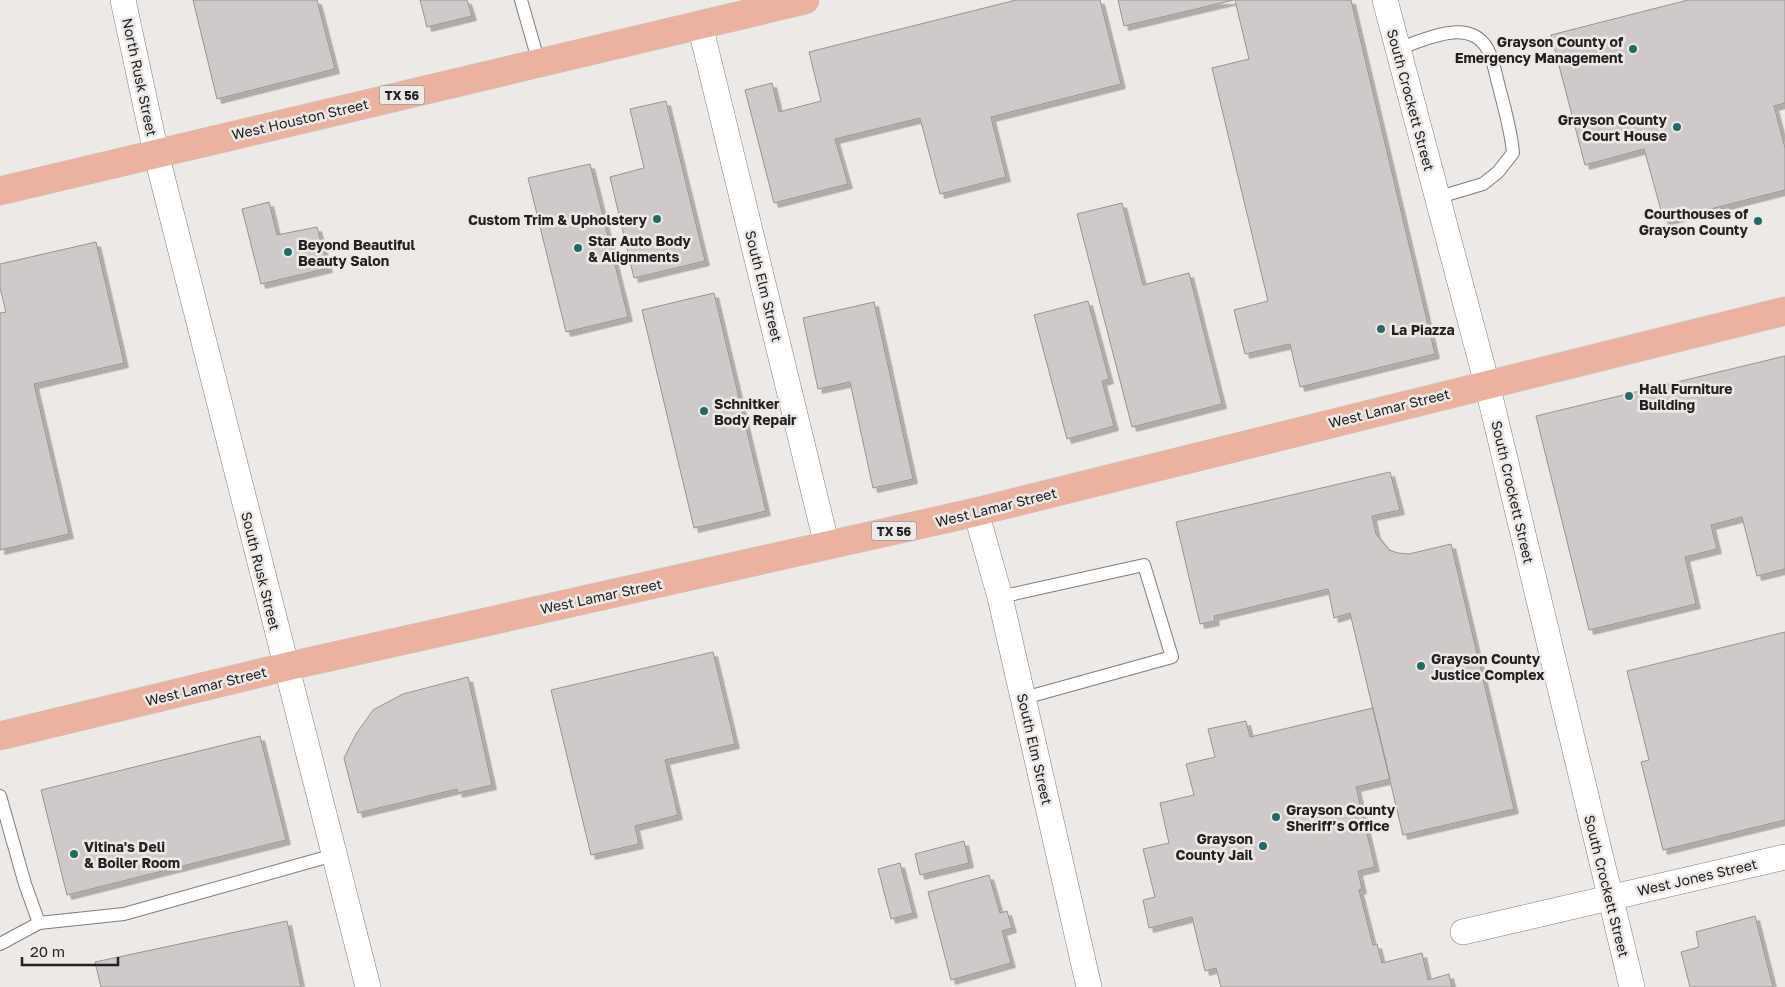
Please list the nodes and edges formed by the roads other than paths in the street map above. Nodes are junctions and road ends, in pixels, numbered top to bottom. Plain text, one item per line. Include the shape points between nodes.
1 (123, 0) edge
2 (521, 0) edge
3 (805, 0) edge
4 (1385, 0) edge
5 (700, 25) junction
6 (1398, 49) junction
7 (539, 63) junction
8 (156, 154) junction
9 (0, 191) edge
10 (1436, 198) junction
11 (1785, 311) edge
12 (1488, 384) junction
13 (976, 512) junction
14 (828, 546) junction
15 (1000, 597) junction
16 (285, 666) junction
17 (1024, 698) junction
18 (0, 736) edge
19 (0, 796) edge
20 (334, 855) junction
21 (1785, 857) edge
22 (1609, 897) junction
23 (39, 923) junction
24 (1464, 932) dead end
25 (0, 944) edge
26 (368, 987) edge
27 (1089, 987) edge
28 (1632, 987) edge

1 - 8 street, North Rusk Street
2 - 7 lane
3 - 5 main road, West Houston Street / TX 56
4 - 6 street, South Crockett Street
5 - 7 main road, West Houston Street / TX 56
5 - 14 street, South Elm Street
6 - 10 street, South Crockett Street
6 - 10 lane via 1446,32 1460,32 1479,38 1488,50 1512,131 1513,154 1498,172 1483,184
7 - 8 main road, West Houston Street / TX 56
8 - 9 main road, West Houston Street / TX 56
8 - 16 street, South Rusk Street
10 - 12 street, South Crockett Street
11 - 12 main road, West Lamar Street / TX 56
12 - 13 main road, West Lamar Street / TX 56
12 - 22 street, South Crockett Street
13 - 14 main road, West Lamar Street / TX 56
13 - 15 street, South Elm Street
14 - 16 main road, West Lamar Street / TX 56
15 - 17 street, South Elm Street
15 - 17 lane via 1144,566 1172,658
16 - 18 main road, West Lamar Street / TX 56
16 - 20 street, South Rusk Street
17 - 27 street, South Elm Street
19 - 23 lane
20 - 23 lane via 124,914
20 - 26 street, South Rusk Street
21 - 22 street, West Jones Street
22 - 24 street, West Jones Street
22 - 28 street, South Crockett Street
23 - 25 lane

